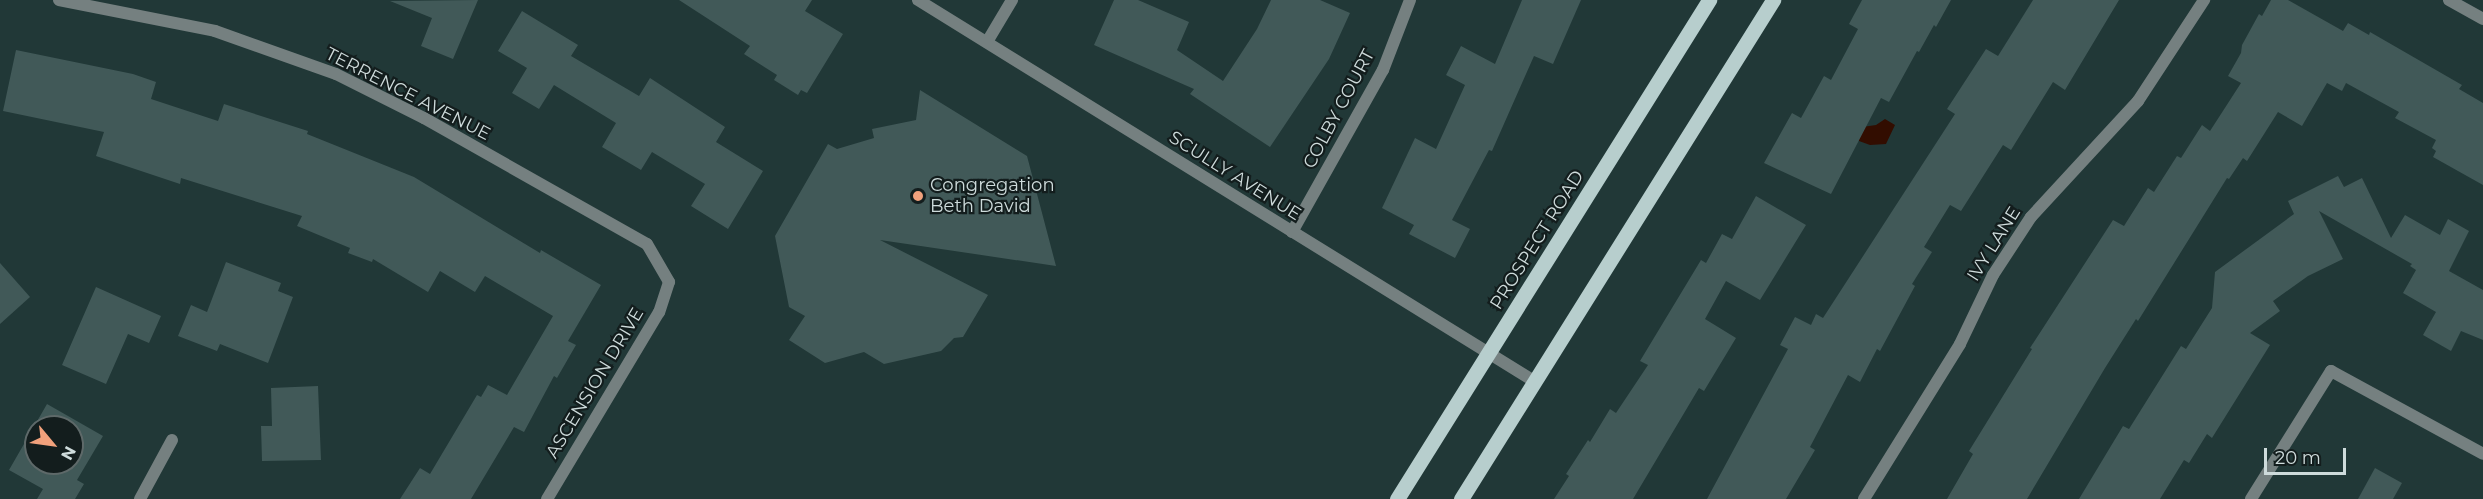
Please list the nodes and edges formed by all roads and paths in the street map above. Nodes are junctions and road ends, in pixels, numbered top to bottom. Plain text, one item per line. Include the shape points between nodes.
1 (59, 0) edge
2 (918, 0) edge
3 (1012, 0) edge
4 (1410, 0) edge
5 (1709, 0) edge
6 (1773, 0) edge
7 (2204, 0) edge
8 (2449, 0) edge
9 (2483, 19) edge
10 (987, 42) junction
11 (1292, 232) junction
12 (669, 282) joint
13 (1490, 354) junction
14 (1534, 381) junction
15 (172, 440) dead end
16 (2483, 454) edge
17 (140, 499) edge
18 (547, 499) edge
19 (1397, 499) edge
20 (1461, 499) edge
21 (1864, 499) edge
22 (2251, 499) edge

1 - 12 street, TERRENCE AVENUE via 216,31 336,74 424,118 646,244
2 - 10 street, SCULLY AVENUE
3 - 10 street
4 - 11 street, COLBY COURT via 1383,70
5 - 13 main road, PROSPECT ROAD
6 - 14 main road
7 - 21 street, IVY LANE via 2139,101 2031,217 1993,275 1960,344
8 - 9 street
10 - 11 street, SCULLY AVENUE
11 - 13 street, SCULLY AVENUE
12 - 18 street, ASCENSION DRIVE via 659,312
13 - 14 street, SCULLY AVENUE
13 - 19 main road, PROSPECT ROAD
14 - 20 main road
15 - 17 street
16 - 22 street via 2331,371

